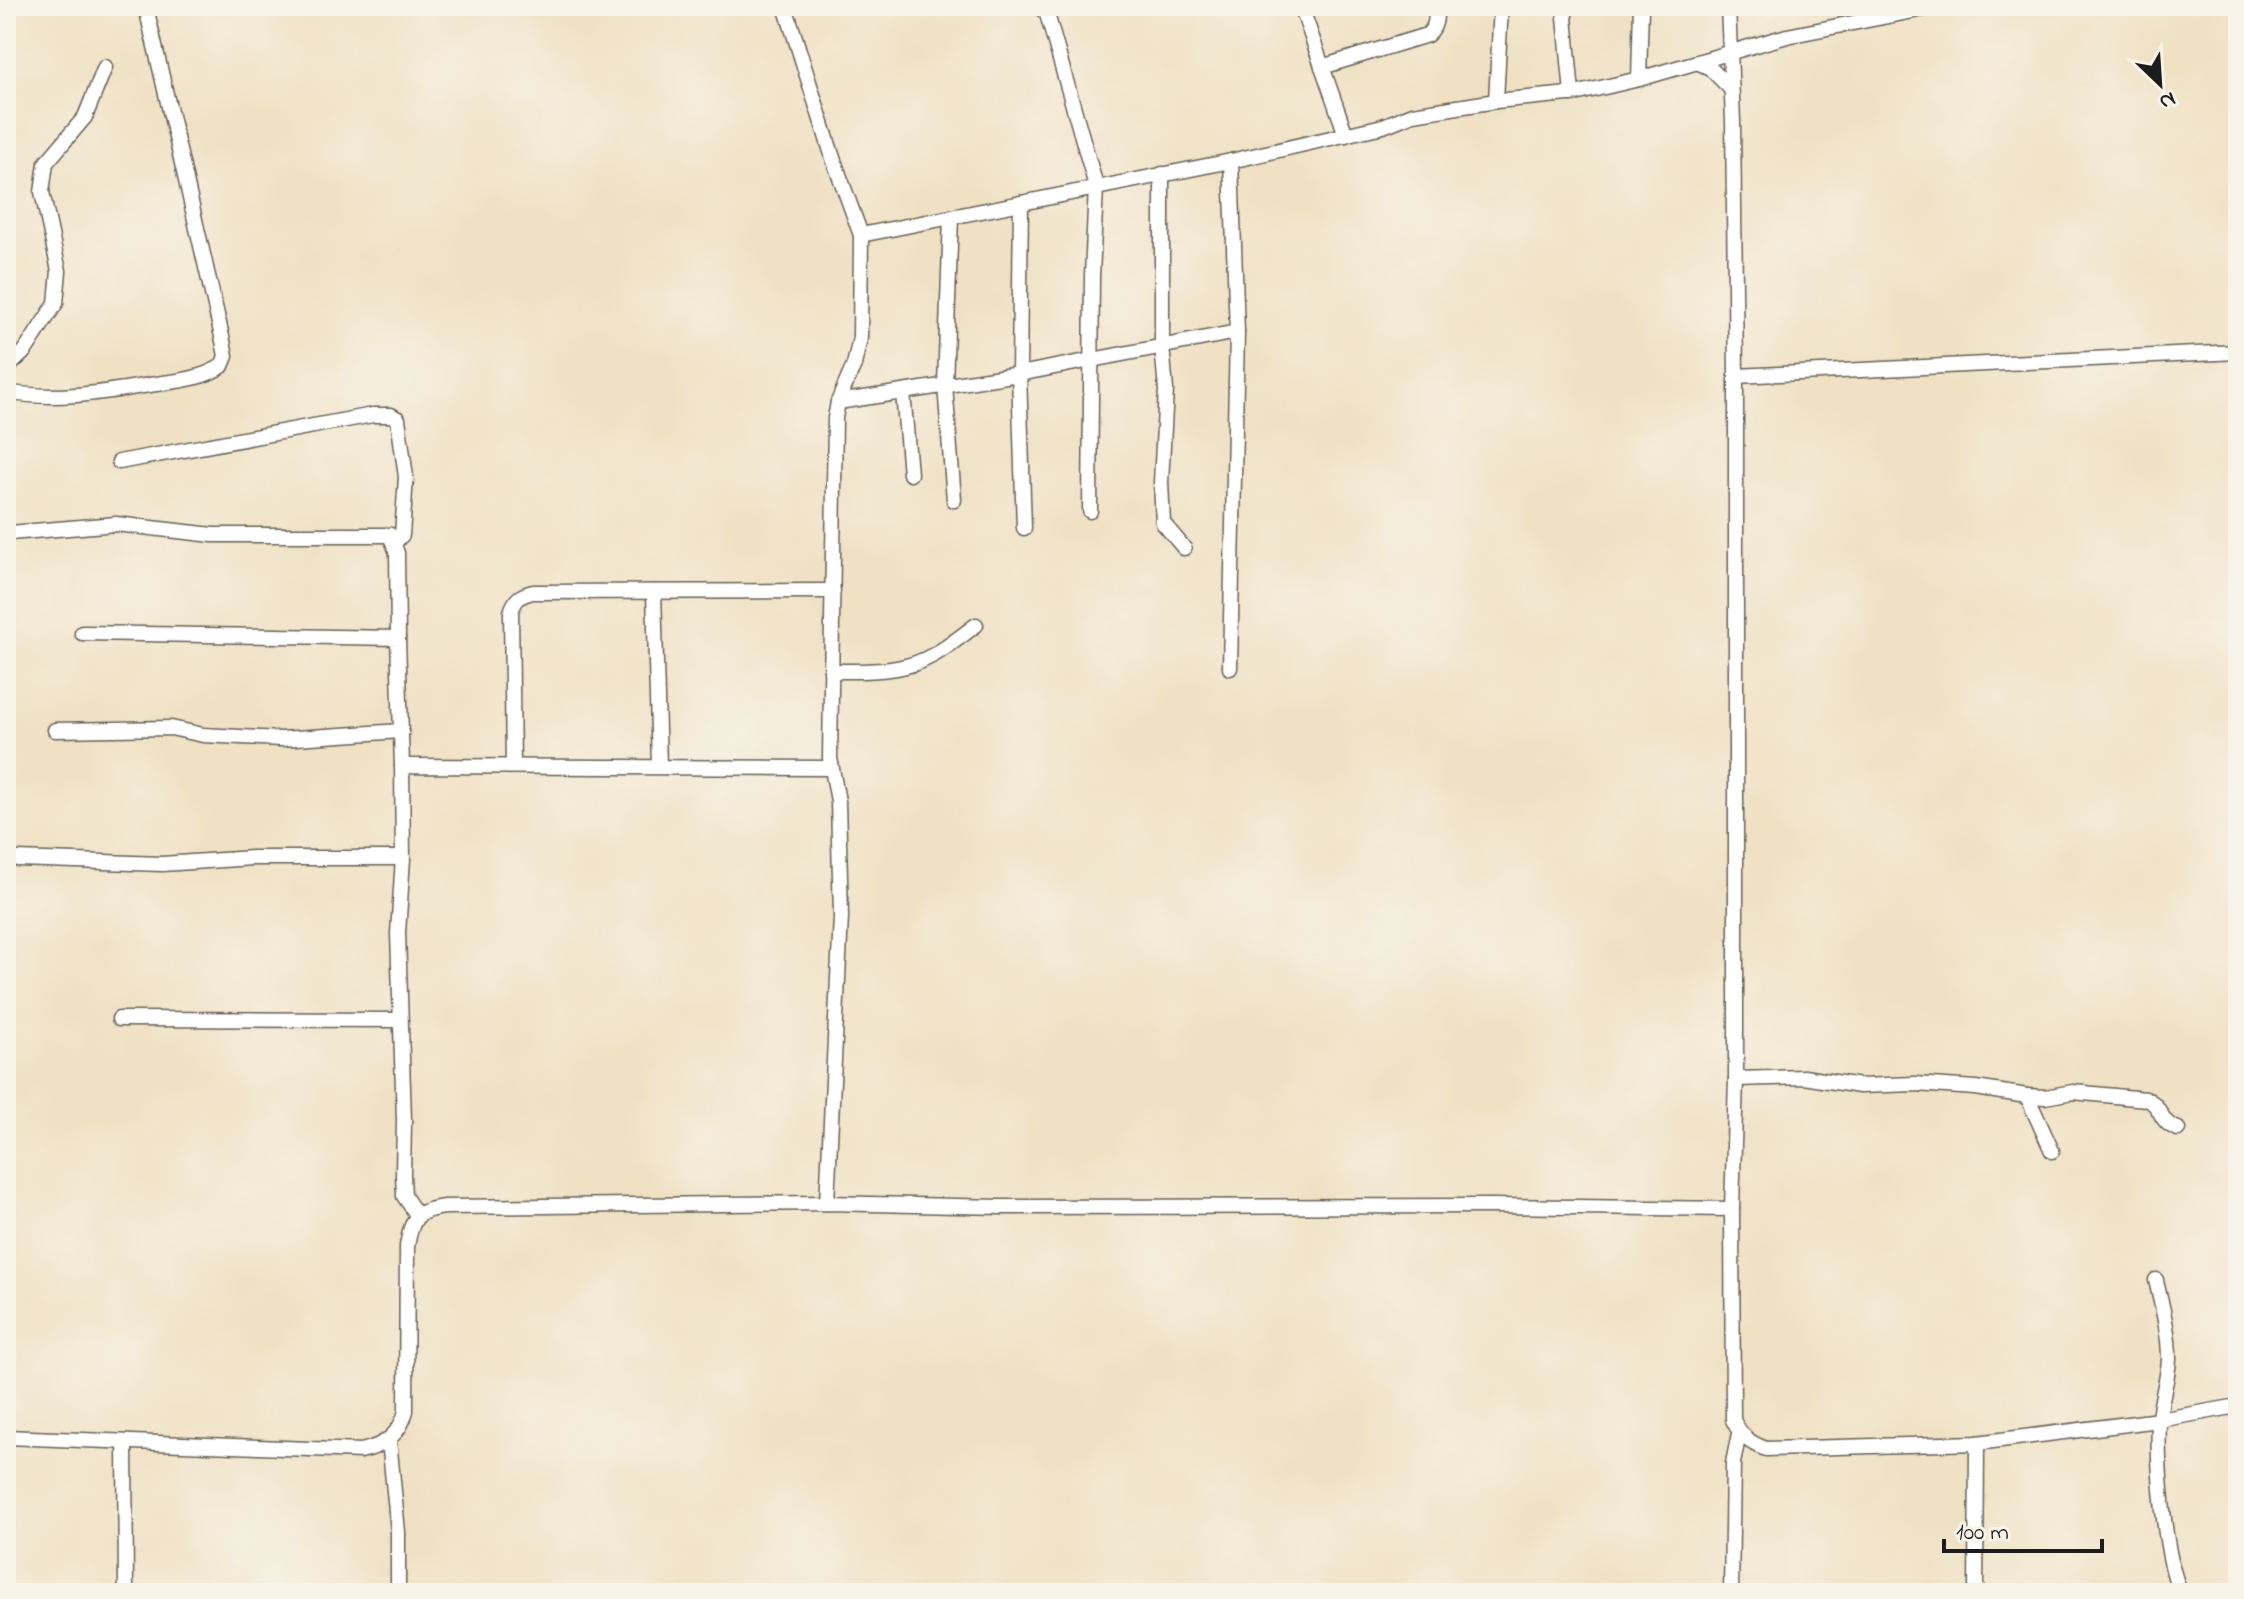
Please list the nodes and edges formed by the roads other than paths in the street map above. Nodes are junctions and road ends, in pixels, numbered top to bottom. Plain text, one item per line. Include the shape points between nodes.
1 (155, 6) edge
2 (785, 6) edge
3 (1039, 6) edge
4 (1301, 6) edge
5 (1436, 6) edge
6 (1501, 6) edge
7 (1564, 6) edge
8 (1641, 6) edge
9 (1728, 6) edge
10 (1939, 6) edge
11 (1729, 55) junction
12 (1696, 61) junction
13 (105, 67) dead end
14 (1322, 67) junction
15 (1639, 79) junction
16 (1731, 89) junction
17 (1572, 94) junction
18 (1496, 101) junction
19 (1346, 135) junction
20 (1231, 161) junction
21 (1162, 174) junction
22 (1096, 186) junction
23 (1021, 203) junction
24 (951, 217) junction
25 (861, 235) junction
26 (1237, 332) junction
27 (1162, 346) junction
28 (2238, 352) edge
29 (1091, 359) junction
30 (6, 369) edge
31 (1019, 374) junction
32 (1736, 376) junction
33 (945, 385) junction
34 (6, 392) edge
35 (903, 392) junction
36 (838, 402) junction
37 (119, 462) dead end
38 (910, 474) dead end
39 (954, 500) dead end
40 (1090, 511) dead end
41 (1024, 528) dead end
42 (10, 533) dead end
43 (394, 543) junction
44 (1184, 548) dead end
45 (833, 591) junction
46 (654, 592) junction
47 (976, 625) dead end
48 (82, 633) dead end
49 (398, 638) junction
50 (1230, 668) dead end
51 (831, 671) junction
52 (55, 730) dead end
53 (401, 731) junction
54 (402, 766) junction
55 (513, 766) junction
56 (659, 766) junction
57 (831, 768) junction
58 (403, 858) junction
59 (17, 859) dead end
60 (119, 1019) dead end
61 (400, 1020) junction
62 (1736, 1079) junction
63 (2027, 1096) junction
64 (2178, 1129) dead end
65 (2052, 1151) dead end
66 (827, 1203) junction
67 (1732, 1209) junction
68 (417, 1215) junction
69 (2156, 1280) dead end
70 (2238, 1406) edge
71 (2159, 1420) junction
72 (1739, 1433) junction
73 (6, 1437) edge
74 (389, 1440) junction
75 (125, 1442) junction
76 (1977, 1443) junction
77 (1976, 1587) edge
78 (126, 1593) edge
79 (398, 1593) edge
80 (1731, 1593) edge
81 (1988, 1593) edge
82 (2181, 1593) edge

1 - 34 street via 148,16 226,356 222,366 199,377 63,397
2 - 25 street
3 - 22 street via 1047,14
4 - 14 street
5 - 14 street via 1433,30 1427,35
6 - 18 street
7 - 17 street
8 - 15 street
9 - 11 street
10 - 11 street via 1787,36
11 - 12 street
11 - 16 street
12 - 15 street
12 - 16 street
13 - 30 street via 85,117 46,163 42,192 59,271 56,303 25,351
14 - 19 street
15 - 17 street
16 - 32 street
17 - 18 street
18 - 19 street via 1413,114
19 - 20 street
20 - 21 street
20 - 26 street
21 - 22 street
21 - 27 street
22 - 23 street
22 - 29 street
23 - 24 street
23 - 31 street
24 - 25 street
24 - 33 street
25 - 36 street via 860,338
26 - 27 street
26 - 50 street
27 - 29 street
27 - 44 street via 1163,523
28 - 32 street
29 - 31 street
29 - 40 street
31 - 33 street
31 - 41 street
32 - 62 street
33 - 35 street
33 - 39 street
35 - 36 street
35 - 38 street
36 - 45 street
37 - 43 street via 391,415 398,419 406,477 402,535
42 - 43 street via 116,524 213,535 382,534
43 - 49 street
45 - 46 street
45 - 51 street
46 - 55 street via 533,592 514,603
46 - 56 street
47 - 51 street via 909,666
48 - 49 street
49 - 53 street
51 - 57 street
52 - 53 street via 171,728 281,739
53 - 54 street
54 - 55 street
54 - 58 street
55 - 56 street
56 - 57 street
57 - 66 street via 838,801 841,917
58 - 59 street via 162,864
58 - 61 street
60 - 61 street
61 - 68 street via 404,1196
62 - 63 street via 1804,1077 1860,1086 1915,1084
62 - 67 street
63 - 64 street via 2073,1092 2146,1099 2156,1105 2163,1121
63 - 65 street
66 - 67 street
66 - 68 street via 445,1207
67 - 72 street via 1732,1401
68 - 74 street via 407,1246 406,1411 402,1426
69 - 71 street via 2169,1359
70 - 71 street
71 - 76 street
71 - 82 street via 2166,1532 2173,1578
72 - 76 street via 1766,1449
72 - 80 street via 1733,1463
73 - 75 street
74 - 75 street via 361,1451
74 - 79 street
75 - 78 street
76 - 77 street
77 - 81 street

